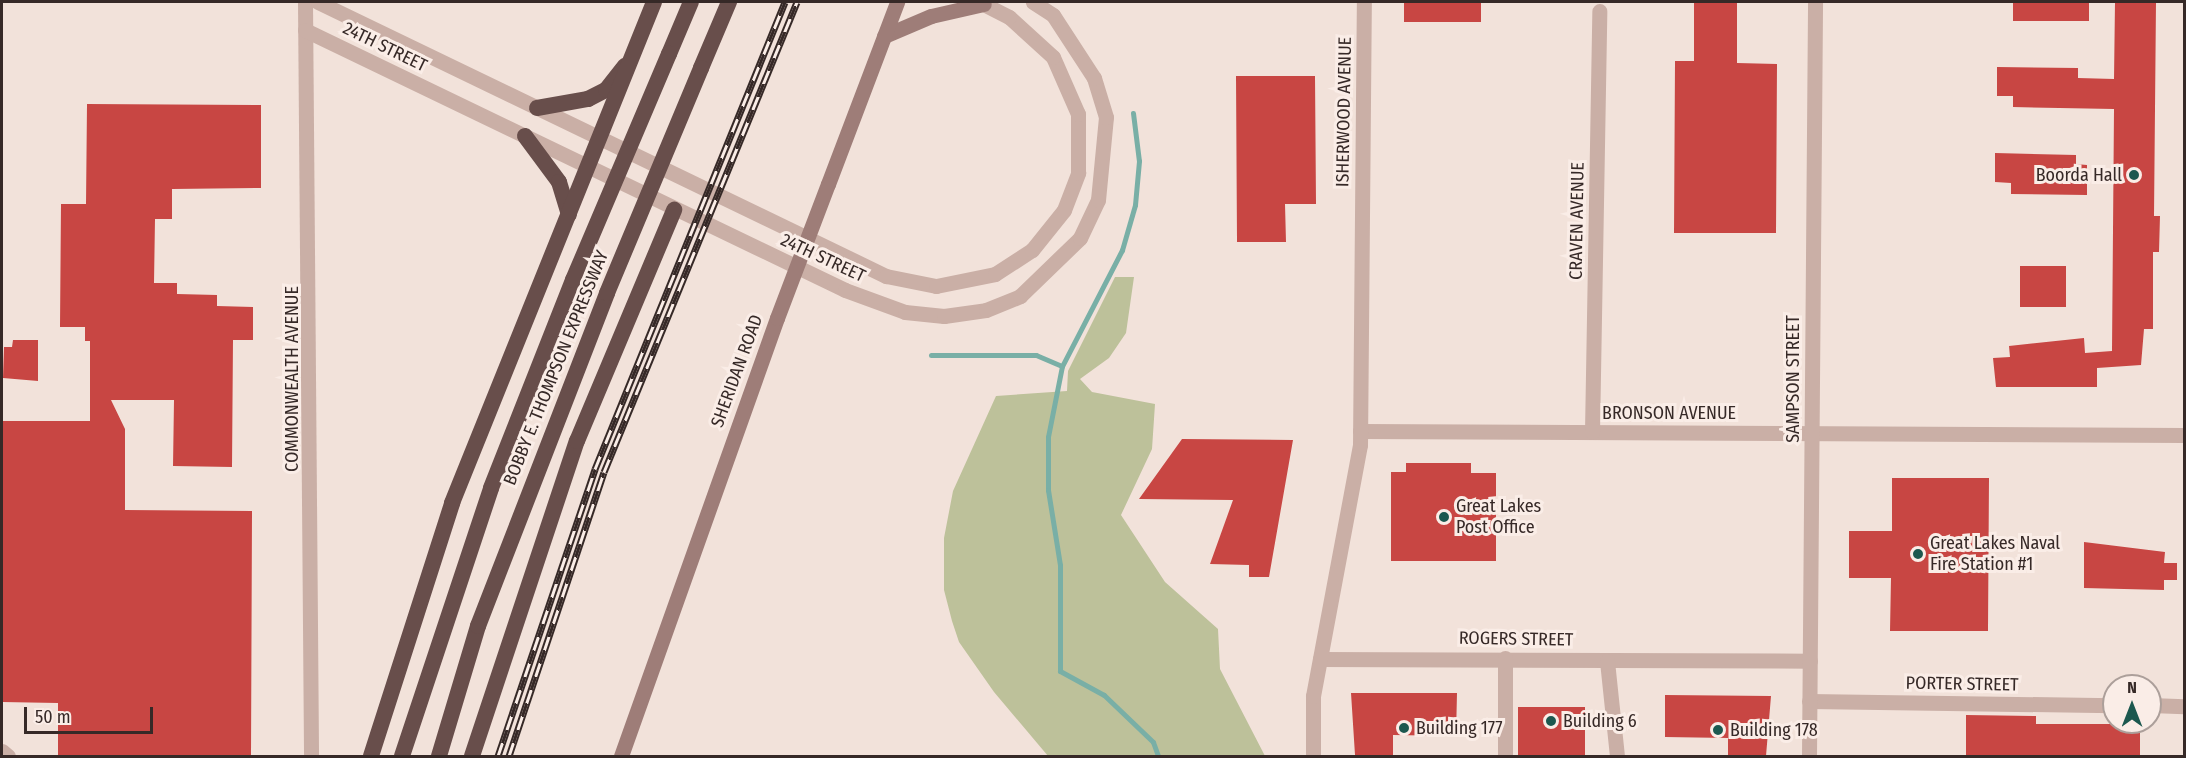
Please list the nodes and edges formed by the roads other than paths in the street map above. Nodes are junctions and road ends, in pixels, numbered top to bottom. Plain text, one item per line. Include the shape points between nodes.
1 (305, 2) edge
2 (318, 2) edge
3 (654, 2) edge
4 (691, 2) edge
5 (729, 2) edge
6 (897, 2) edge
7 (1033, 2) edge
8 (1364, 2) edge
9 (1815, 2) edge
10 (981, 3) edge
11 (1599, 11) dead end
12 (305, 30) junction
13 (884, 36) junction
14 (628, 63) junction
15 (537, 108) junction
16 (525, 136) junction
17 (602, 140) junction
18 (590, 167) junction
19 (674, 210) junction
20 (569, 214) junction
21 (1360, 431) junction
22 (1592, 432) junction
23 (1812, 433) junction
24 (2184, 435) edge
25 (1320, 658) junction
26 (1505, 658) junction
27 (1607, 661) junction
28 (1810, 661) junction
29 (1809, 701) junction
30 (2102, 705) edge
31 (2162, 705) edge
32 (2184, 706) edge
33 (2, 751) edge
34 (8, 756) edge
35 (311, 756) edge
36 (370, 756) edge
37 (402, 756) edge
38 (439, 756) edge
39 (472, 756) edge
40 (621, 756) edge
41 (1313, 756) edge
42 (1505, 756) edge
43 (1617, 756) edge
44 (1809, 756) edge

1 - 12 street, COMMONWEALTH AVENUE
2 - 15 street, 24TH STREET
3 - 14 highway
4 - 37 highway, BOBBY E. THOMPSON EXPRESSWAY, bridge via 573,280 491,488
5 - 38 highway, BOBBY E. THOMPSON EXPRESSWAY, bridge via 607,293 478,626
6 - 13 main road, SHERIDAN ROAD
7 - 19 street, 24TH STREET via 1053,15 1094,78 1106,117 1106,161 1098,200 1080,238 1020,296 986,310 944,316 904,312
8 - 21 street, ISHERWOOD AVENUE
9 - 23 street, SAMPSON STREET
10 - 13 main road via 932,16
10 - 17 street, 24TH STREET via 1009,17 1053,57 1070,88 1081,138 1072,195 1054,226 1032,250 995,274 936,286 886,276
11 - 22 street, CRAVEN AVENUE
12 - 16 street, 24TH STREET
12 - 35 street, COMMONWEALTH AVENUE via 311,229
13 - 40 main road, SHERIDAN ROAD, bridge via 777,318
14 - 15 highway via 606,90 588,99
14 - 17 highway
15 - 17 street, 24TH STREET
16 - 18 street, 24TH STREET
16 - 20 highway via 559,182
17 - 18 highway
18 - 19 street, 24TH STREET
18 - 20 highway
19 - 39 highway via 577,441
20 - 36 highway via 419,593
21 - 22 street, BRONSON AVENUE
21 - 25 street
22 - 23 street, BRONSON AVENUE
23 - 24 street, BRONSON AVENUE
23 - 28 street, SAMPSON STREET
25 - 26 street, ROGERS STREET
25 - 41 street via 1313,696
26 - 27 street, ROGERS STREET
26 - 42 street
27 - 28 street, ROGERS STREET
27 - 43 street
28 - 29 street, SAMPSON STREET
29 - 30 street, PORTER STREET
29 - 44 street, SAMPSON STREET
31 - 32 street
33 - 34 street

